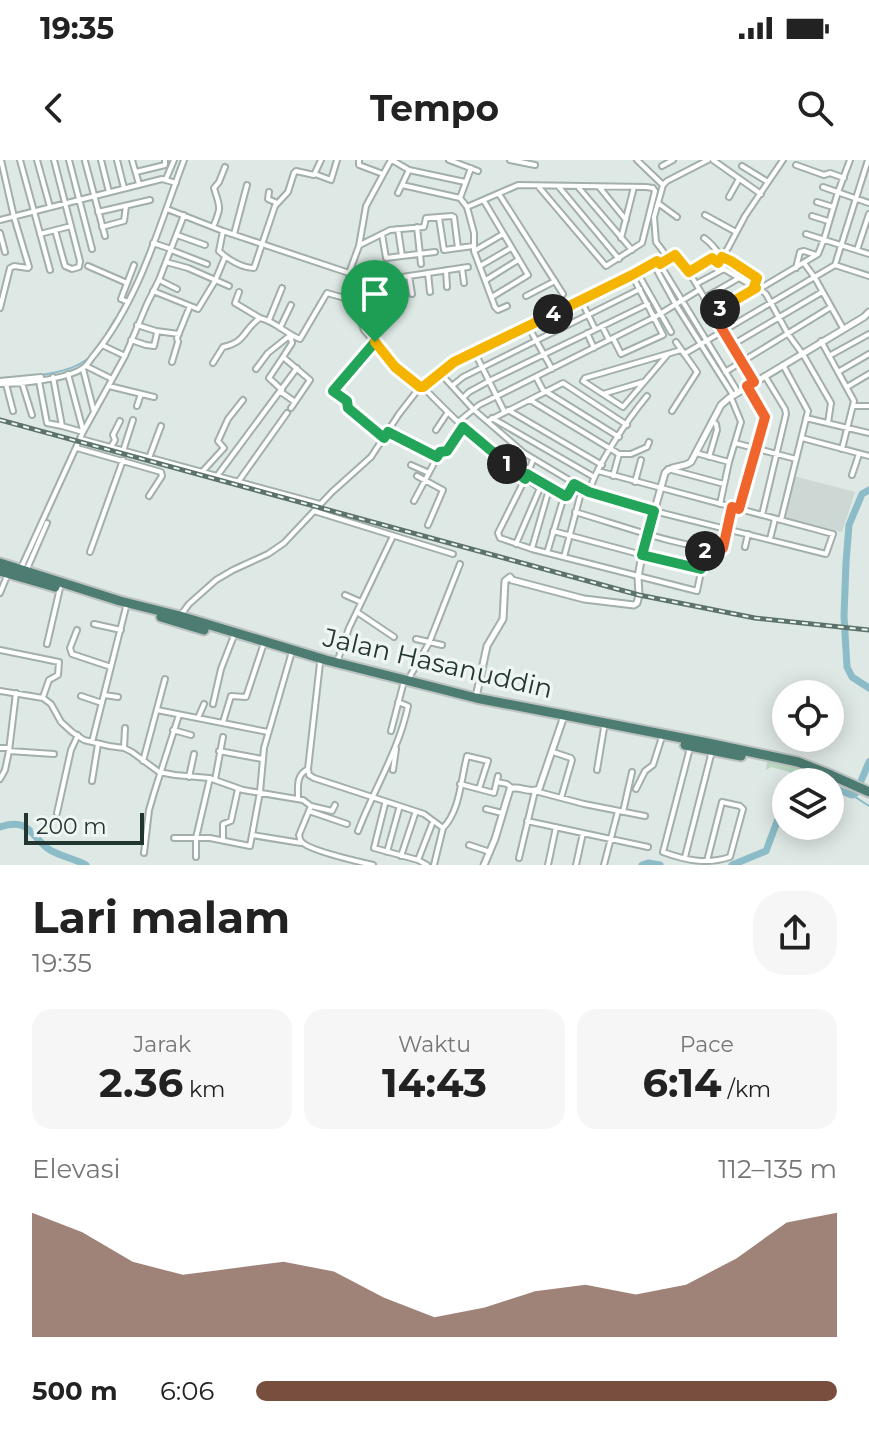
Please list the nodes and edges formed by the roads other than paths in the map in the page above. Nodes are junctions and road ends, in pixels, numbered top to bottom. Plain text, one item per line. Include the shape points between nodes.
1 (1, 160) edge
2 (20, 160) edge
3 (37, 160) edge
4 (54, 160) edge
5 (69, 160) edge
6 (101, 160) edge
7 (117, 160) edge
8 (132, 160) edge
9 (149, 160) edge
10 (165, 160) edge
11 (174, 160) edge
12 (184, 160) edge
13 (321, 160) edge
14 (337, 160) edge
15 (359, 160) edge
16 (391, 160) edge
17 (449, 160) edge
18 (510, 160) edge
19 (637, 160) edge
20 (673, 160) edge
21 (710, 160) edge
22 (783, 160) edge
23 (850, 160) edge
24 (868, 160) edge
25 (85, 161) edge
26 (686, 162) edge
27 (535, 165) dead end
28 (796, 165) dead end
29 (662, 166) dead end
30 (742, 166) dead end
31 (225, 167) dead end
32 (151, 168) junction
33 (471, 168) junction
34 (690, 169) junction
35 (409, 170) junction
36 (478, 171) dead end
37 (136, 172) junction
38 (315, 174) junction
39 (383, 174) junction
40 (844, 178) junction
41 (166, 179) junction
42 (739, 179) junction
43 (465, 182) junction
44 (661, 182) junction
45 (768, 182) junction
46 (176, 183) junction
47 (139, 184) junction
48 (247, 185) dead end
49 (402, 185) junction
50 (538, 186) junction
51 (558, 186) junction
52 (578, 187) junction
53 (634, 187) junction
54 (646, 187) junction
55 (823, 187) dead end
56 (124, 188) junction
57 (600, 188) junction
58 (109, 192) junction
59 (269, 192) dead end
60 (838, 192) junction
61 (398, 193) dead end
62 (499, 194) junction
63 (761, 194) junction
64 (95, 196) junction
65 (729, 197) dead end
66 (460, 198) junction
67 (857, 199) junction
68 (80, 200) junction
69 (150, 200) dead end
70 (484, 201) junction
71 (817, 202) dead end
72 (277, 203) junction
73 (658, 203) junction
74 (869, 203) edge
75 (65, 204) junction
76 (127, 206) junction
77 (50, 207) junction
78 (467, 207) junction
79 (833, 207) junction
80 (166, 208) junction
81 (34, 211) junction
82 (98, 212) junction
83 (869, 214) edge
84 (184, 215) junction
85 (705, 215) dead end
86 (812, 216) dead end
87 (14, 217) junction
88 (677, 217) dead end
89 (439, 218) junction
90 (0, 220) edge
91 (627, 220) junction
92 (828, 221) junction
93 (71, 226) junction
94 (102, 227) junction
95 (213, 227) junction
96 (417, 227) junction
97 (398, 229) junction
98 (55, 230) junction
99 (223, 231) junction
100 (736, 232) junction
101 (0, 233) edge
102 (40, 234) junction
103 (234, 234) junction
104 (382, 234) junction
105 (503, 234) junction
106 (806, 234) dead end
107 (177, 235) junction
108 (105, 236) dead end
109 (621, 238) junction
110 (704, 238) dead end
111 (824, 239) junction
112 (153, 243) junction
113 (262, 243) junction
114 (205, 245) dead end
115 (842, 245) junction
116 (359, 246) junction
117 (458, 248) junction
118 (511, 248) junction
119 (92, 249) dead end
120 (171, 249) junction
121 (474, 249) junction
122 (632, 250) junction
123 (857, 250) junction
124 (5, 252) dead end
125 (435, 252) dead end
126 (420, 254) junction
127 (869, 254) edge
128 (816, 255) junction
129 (402, 256) junction
130 (225, 257) junction
131 (619, 259) junction
132 (669, 259) junction
133 (721, 259) junction
134 (518, 260) junction
135 (166, 262) junction
136 (804, 263) junction
137 (207, 264) dead end
138 (421, 264) dead end
139 (134, 265) dead end
140 (656, 265) junction
141 (835, 265) junction
142 (88, 266) dead end
143 (480, 266) junction
144 (468, 267) dead end
145 (462, 268) junction
146 (796, 268) junction
147 (724, 269) junction
148 (50, 270) dead end
149 (446, 270) junction
150 (374, 271) dead end
151 (689, 272) junction
152 (349, 273) junction
153 (428, 273) junction
154 (749, 273) junction
155 (634, 274) junction
156 (409, 276) junction
157 (869, 276) edge
158 (815, 278) junction
159 (391, 279) junction
160 (159, 280) junction
161 (485, 280) junction
162 (742, 280) junction
163 (215, 281) junction
164 (376, 281) junction
165 (555, 281) junction
166 (127, 283) junction
167 (464, 283) dead end
168 (696, 284) junction
169 (229, 286) dead end
170 (447, 287) dead end
171 (282, 288) dead end
172 (376, 288) junction
173 (757, 288) junction
174 (177, 289) dead end
175 (640, 289) junction
176 (699, 290) junction
177 (153, 291) junction
178 (351, 291) junction
179 (239, 292) dead end
180 (430, 292) dead end
181 (822, 292) junction
182 (412, 294) dead end
183 (563, 294) dead end
184 (526, 296) dead end
185 (394, 297) dead end
186 (492, 297) junction
187 (704, 298) junction
188 (1, 299) edge
189 (352, 300) junction
190 (581, 300) junction
191 (128, 302) junction
192 (378, 302) dead end
193 (771, 302) junction
194 (678, 303) junction
195 (648, 304) junction
196 (291, 305) dead end
197 (190, 306) junction
198 (507, 306) dead end
199 (831, 307) junction
200 (0, 308) edge
201 (869, 312) edge
202 (373, 313) dead end
203 (713, 314) junction
204 (588, 315) junction
205 (657, 316) junction
206 (359, 317) junction
207 (779, 317) junction
208 (260, 318) junction
209 (269, 320) junction
210 (388, 321) dead end
211 (137, 325) junction
212 (528, 326) junction
213 (602, 326) junction
214 (279, 328) junction
215 (843, 328) junction
216 (595, 329) junction
217 (364, 330) junction
218 (723, 330) junction
219 (158, 331) junction
220 (671, 332) dead end
221 (587, 333) junction
222 (179, 334) junction
223 (788, 334) junction
224 (869, 334) edge
225 (611, 339) junction
226 (131, 340) junction
227 (536, 341) junction
228 (821, 341) junction
229 (375, 342) junction
230 (676, 342) dead end
231 (703, 342) junction
232 (102, 345) junction
233 (732, 345) junction
234 (594, 348) junction
235 (682, 352) junction
236 (475, 353) junction
237 (802, 353) junction
238 (543, 354) junction
239 (668, 354) junction
240 (869, 354) edge
241 (125, 356) junction
242 (829, 356) junction
243 (283, 357) junction
244 (172, 362) dead end
245 (742, 362) junction
246 (213, 363) dead end
247 (783, 365) junction
248 (84, 367) junction
249 (482, 367) junction
250 (297, 368) junction
251 (256, 369) dead end
252 (552, 369) junction
253 (838, 372) junction
254 (723, 373) junction
255 (68, 374) junction
256 (441, 374) junction
257 (869, 374) edge
258 (765, 376) junction
259 (53, 377) junction
260 (536, 377) junction
261 (40, 380) junction
262 (113, 380) junction
263 (489, 381) junction
264 (646, 381) junction
265 (754, 382) junction
266 (2, 383) edge
267 (22, 383) junction
268 (109, 386) junction
269 (452, 386) junction
270 (747, 386) junction
271 (422, 387) junction
272 (847, 387) junction
273 (282, 390) junction
274 (544, 392) junction
275 (141, 394) junction
276 (603, 394) junction
277 (733, 395) junction
278 (647, 396) dead end
279 (154, 397) dead end
280 (497, 397) junction
281 (463, 398) junction
282 (243, 400) dead end
283 (530, 400) junction
284 (295, 402) junction
285 (137, 406) dead end
286 (853, 406) junction
287 (869, 406) edge
288 (473, 409) junction
289 (13, 411) dead end
290 (506, 411) junction
291 (672, 411) dead end
292 (94, 412) junction
293 (448, 412) junction
294 (32, 415) dead end
295 (806, 418) junction
296 (490, 419) junction
297 (133, 420) dead end
298 (120, 421) dead end
299 (712, 421) junction
300 (458, 422) junction
301 (828, 423) junction
302 (627, 425) junction
303 (62, 426) junction
304 (161, 426) dead end
305 (463, 427) junction
306 (848, 428) junction
307 (436, 430) dead end
308 (83, 432) junction
309 (388, 432) junction
310 (869, 433) edge
311 (619, 437) junction
312 (384, 438) junction
313 (801, 438) junction
314 (81, 439) junction
315 (649, 442) dead end
316 (735, 443) junction
317 (111, 447) junction
318 (77, 448) junction
319 (755, 448) junction
320 (842, 449) junction
321 (611, 450) junction
322 (123, 451) junction
323 (696, 453) junction
324 (619, 454) junction
325 (777, 454) junction
326 (859, 454) junction
327 (869, 456) edge
328 (437, 457) junction
329 (709, 457) junction
330 (149, 458) junction
331 (796, 459) junction
332 (123, 460) junction
333 (533, 460) junction
334 (641, 460) dead end
335 (729, 462) junction
336 (411, 465) dead end
337 (602, 465) junction
338 (668, 469) junction
339 (598, 471) dead end
340 (202, 472) junction
341 (429, 473) junction
342 (852, 475) dead end
343 (217, 476) junction
344 (417, 476) dead end
345 (526, 476) junction
346 (613, 476) junction
347 (594, 477) junction
348 (238, 482) junction
349 (425, 482) junction
350 (635, 482) junction
351 (574, 484) junction
352 (724, 484) junction
353 (660, 488) junction
354 (582, 489) junction
355 (589, 492) junction
356 (548, 493) dead end
357 (149, 496) dead end
358 (414, 501) dead end
359 (562, 503) dead end
360 (320, 504) junction
361 (720, 504) junction
362 (732, 507) junction
363 (739, 509) junction
364 (314, 511) junction
365 (654, 511) junction
366 (575, 512) junction
367 (762, 515) junction
368 (778, 519) junction
369 (47, 523) dead end
370 (428, 525) dead end
371 (727, 529) junction
372 (553, 531) junction
373 (649, 534) junction
374 (748, 534) junction
375 (569, 535) junction
376 (393, 536) junction
377 (770, 539) junction
378 (516, 544) junction
379 (745, 547) dead end
380 (706, 548) junction
381 (532, 549) junction
382 (90, 552) dead end
383 (547, 553) junction
384 (453, 554) dead end
385 (642, 555) junction
386 (564, 557) junction
387 (0, 563) edge
388 (460, 564) dead end
389 (701, 569) junction
390 (23, 570) junction
391 (4, 572) edge
392 (638, 577) junction
393 (60, 588) junction
394 (0, 593) edge
395 (345, 595) dead end
396 (361, 602) junction
397 (126, 607) junction
398 (357, 612) junction
399 (180, 616) junction
400 (94, 624) dead end
401 (77, 630) dead end
402 (121, 630) junction
403 (394, 637) dead end
404 (233, 638) junction
405 (416, 639) dead end
406 (429, 643) junction
407 (47, 644) dead end
408 (442, 645) dead end
409 (263, 646) junction
410 (0, 650) edge
411 (291, 655) junction
412 (320, 663) junction
413 (337, 663) junction
414 (111, 667) junction
415 (165, 679) dead end
416 (406, 682) junction
417 (0, 691) edge
418 (16, 693) junction
419 (104, 695) junction
420 (81, 696) dead end
421 (118, 697) dead end
422 (43, 698) junction
423 (474, 699) junction
424 (398, 702) junction
425 (102, 703) junction
426 (204, 704) dead end
427 (213, 704) dead end
428 (157, 710) junction
429 (179, 715) junction
430 (198, 718) junction
431 (563, 718) junction
432 (223, 722) junction
433 (125, 728) dead end
434 (604, 728) junction
435 (173, 730) junction
436 (391, 731) dead end
437 (268, 732) junction
438 (78, 735) junction
439 (191, 735) dead end
440 (223, 737) dead end
441 (661, 740) junction
442 (95, 743) junction
443 (397, 745) junction
444 (691, 746) junction
445 (0, 748) edge
446 (124, 748) junction
447 (9, 750) junction
448 (219, 751) junction
449 (551, 751) junction
450 (711, 753) junction
451 (54, 754) dead end
452 (194, 754) dead end
453 (262, 759) junction
454 (143, 761) junction
455 (308, 769) junction
456 (393, 770) dead end
457 (597, 770) dead end
458 (159, 772) junction
459 (632, 772) dead end
460 (189, 777) junction
461 (0, 779) edge
462 (213, 779) junction
463 (92, 781) dead end
464 (460, 784) junction
465 (512, 788) junction
466 (238, 789) junction
467 (479, 789) junction
468 (636, 789) dead end
469 (535, 791) junction
470 (260, 792) junction
471 (862, 792) edge
472 (298, 798) junction
473 (372, 798) junction
474 (561, 798) junction
475 (385, 804) dead end
476 (310, 808) junction
477 (399, 809) dead end
478 (486, 809) dead end
479 (620, 811) junction
480 (57, 813) dead end
481 (502, 813) junction
482 (415, 814) dead end
483 (645, 816) dead end
484 (329, 819) junction
485 (527, 821) junction
486 (347, 824) dead end
487 (432, 824) dead end
488 (556, 827) junction
489 (443, 828) junction
490 (358, 831) dead end
491 (583, 833) junction
492 (252, 835) junction
493 (174, 838) dead end
494 (196, 838) junction
495 (610, 838) junction
496 (223, 840) junction
497 (302, 843) junction
498 (469, 845) dead end
499 (648, 847) dead end
500 (387, 852) junction
501 (490, 852) junction
502 (144, 853) dead end
503 (401, 856) junction
504 (196, 857) dead end
505 (519, 858) dead end
506 (684, 858) junction
507 (418, 860) junction
508 (707, 861) junction
509 (373, 865) edge
510 (427, 865) edge
511 (434, 865) edge
512 (484, 865) edge
513 (548, 865) edge
514 (576, 865) edge
515 (604, 865) edge

1 - 87 street
2 - 81 street
3 - 77 street
4 - 75 street
5 - 68 street
6 - 58 street
7 - 56 street
8 - 37 street
9 - 32 street
10 - 32 street via 165,165
11 - 41 street
12 - 46 street
13 - 38 street
14 - 38 street via 332,179
15 - 39 street via 359,165
16 - 35 street
16 - 39 street
17 - 33 street
18 - 27 street
19 - 44 street
20 - 29 street
21 - 34 street
21 - 42 street
22 - 45 street
23 - 40 street
24 - 67 street
25 - 64 street
26 - 34 street
28 - 40 street
30 - 45 street
31 - 95 street via 214,188 220,204
32 - 37 street
33 - 36 street
33 - 43 street
34 - 44 street
35 - 43 street
35 - 49 street
37 - 47 street
38 - 72 street via 295,171 288,192
39 - 116 street via 366,206
40 - 60 street
41 - 46 street
41 - 47 street
42 - 63 street
42 - 65 street
43 - 66 street
44 - 54 street
44 - 73 street
45 - 63 street
46 - 80 street
47 - 56 street
48 - 103 street
49 - 61 street
49 - 66 street
50 - 51 street
50 - 62 street via 518,185
50 - 131 street via 604,265
51 - 52 street
51 - 131 street
52 - 57 street
52 - 109 street
53 - 54 street
53 - 57 street
53 - 91 street
54 - 122 street via 655,191 642,243
55 - 60 street
56 - 58 street
57 - 91 street
58 - 64 street
59 - 72 street via 268,199
60 - 67 street
60 - 79 street
62 - 70 street
62 - 165 street
63 - 100 street
64 - 68 street
64 - 82 street
66 - 78 street
67 - 74 street
67 - 115 street
68 - 75 street
68 - 119 street
69 - 76 street
70 - 78 street
70 - 105 street
71 - 79 street
72 - 113 street
73 - 88 street
73 - 132 street via 656,242
75 - 77 street
75 - 93 street
76 - 82 street
76 - 94 street via 124,221
77 - 81 street
78 - 121 street
79 - 92 street
80 - 84 street
80 - 112 street
81 - 87 street
81 - 102 street
82 - 94 street
83 - 123 street
84 - 95 street
84 - 107 street
85 - 100 street
86 - 92 street
87 - 90 street
87 - 188 street via 29,267 10,268
89 - 96 street via 426,218 425,226
89 - 117 street via 454,217
89 - 117 street via 444,250
91 - 109 street
92 - 111 street
93 - 98 street
93 - 98 street via 80,261 76,268 65,266
94 - 108 street
95 - 99 street
96 - 97 street
96 - 126 street
97 - 104 street
97 - 129 street
98 - 102 street
99 - 103 street
99 - 130 street via 218,249
100 - 133 street
101 - 124 street
102 - 148 street
103 - 113 street
104 - 116 street
104 - 129 street via 386,258
105 - 118 street
105 - 121 street
106 - 111 street
107 - 114 street
107 - 120 street
109 - 122 street
110 - 133 street
111 - 115 street
111 - 128 street
112 - 120 street
112 - 191 street
113 - 130 street via 254,268
113 - 152 street
115 - 123 street
115 - 141 street
116 - 152 street
117 - 121 street
118 - 134 street
118 - 143 street
120 - 135 street
120 - 137 street
121 - 143 street
122 - 131 street
123 - 127 street
125 - 126 street
126 - 129 street
126 - 138 street
128 - 136 street
128 - 146 street via 800,252
130 - 163 street
132 - 140 street
132 - 151 street via 676,255
133 - 147 street
133 - 151 street via 712,258
133 - 154 street
134 - 161 street
134 - 186 street via 528,276
135 - 160 street
135 - 163 street
136 - 146 street
136 - 158 street
139 - 166 street
140 - 155 street
140 - 194 street
141 - 157 street
141 - 158 street
142 - 166 street
143 - 161 street
144 - 145 street
145 - 149 street
145 - 167 street
146 - 173 street
147 - 162 street
147 - 168 street
149 - 153 street
149 - 170 street
150 - 164 street
151 - 168 street
152 - 178 street
153 - 156 street
153 - 180 street
154 - 162 street
154 - 173 street via 758,279
155 - 175 street
155 - 190 street
155 - 205 street
156 - 159 street
156 - 182 street
158 - 181 street
158 - 193 street
159 - 164 street
159 - 185 street
160 - 174 street
160 - 177 street
161 - 186 street
162 - 173 street
162 - 187 street
163 - 169 street
163 - 197 street via 199,309
164 - 172 street
165 - 183 street
165 - 184 street
166 - 191 street via 121,299
168 - 176 street
171 - 209 street
172 - 178 street
172 - 192 street
173 - 193 street
173 - 203 street
175 - 195 street
175 - 204 street
176 - 187 street
176 - 194 street
177 - 197 street
177 - 211 street
178 - 189 street
179 - 208 street via 236,304
181 - 199 street
181 - 207 street
186 - 198 street via 497,309
187 - 203 street
188 - 200 street
189 - 206 street
189 - 214 street via 327,293 300,339
190 - 204 street
190 - 212 street
191 - 232 street
193 - 207 street
193 - 218 street
194 - 205 street
194 - 231 street
195 - 205 street
195 - 213 street
196 - 214 street
197 - 222 street
199 - 215 street
199 - 223 street
201 - 215 street
202 - 206 street
203 - 218 street
204 - 216 street
204 - 227 street
205 - 220 street
205 - 225 street
205 - 225 street via 660,337 621,354
206 - 217 street
207 - 223 street
207 - 233 street
208 - 209 street
208 - 246 street via 234,346 223,347
209 - 214 street
210 - 217 street
211 - 219 street
211 - 226 street
212 - 227 street
212 - 236 street
213 - 216 street
213 - 225 street
215 - 228 street
216 - 221 street
217 - 229 street
218 - 231 street
218 - 233 street
219 - 222 street
219 - 226 street via 154,346
221 - 234 street
221 - 238 street
222 - 244 street
223 - 237 street
223 - 245 street
224 - 242 street
225 - 234 street
226 - 241 street
227 - 238 street
227 - 249 street
228 - 237 street
228 - 242 street
229 - 271 street via 395,367
229 - 312 street via 333,391
230 - 235 street
231 - 235 street
231 - 254 street
232 - 241 street
232 - 248 street
233 - 245 street
234 - 252 street
235 - 239 street
235 - 291 street via 697,374
236 - 249 street
236 - 256 street
237 - 247 street
237 - 301 street via 831,403
238 - 252 street
238 - 263 street
239 - 264 street
239 - 276 street via 583,380
240 - 253 street
241 - 262 street
242 - 253 street
243 - 250 street
243 - 251 street via 292,343 288,337
243 - 273 street via 269,378
245 - 254 street
245 - 265 street
247 - 258 street
247 - 295 street via 807,407
248 - 255 street
248 - 262 street
248 - 292 street
249 - 263 street
249 - 269 street
250 - 273 street
250 - 284 street via 311,381
252 - 260 street
253 - 272 street
254 - 277 street
255 - 259 street
255 - 308 street
256 - 269 street
256 - 271 street
257 - 272 street
258 - 265 street
258 - 325 street via 786,411
259 - 261 street
259 - 303 street
260 - 274 street
260 - 280 street
261 - 266 street
261 - 267 street
261 - 303 street via 47,423
262 - 268 street
263 - 280 street
263 - 281 street
264 - 276 street
264 - 276 street via 623,407
265 - 270 street
266 - 267 street
266 - 289 street
267 - 294 street
268 - 275 street
268 - 292 street
269 - 281 street
270 - 277 street
270 - 319 street via 765,417
271 - 293 street
271 - 309 street
272 - 286 street
273 - 284 street
273 - 343 street
274 - 283 street
274 - 302 street via 563,383
274 - 311 street
275 - 279 street
275 - 285 street
277 - 299 street
277 - 316 street via 741,422
278 - 302 street
280 - 288 street
280 - 290 street
281 - 288 street
282 - 340 street via 218,441 224,448
283 - 290 street
283 - 321 street
284 - 348 street
286 - 287 street
286 - 306 street
288 - 296 street
288 - 300 street
290 - 296 street
290 - 337 street
292 - 308 street
293 - 300 street
293 - 307 street
295 - 301 street
295 - 313 street
296 - 333 street
296 - 347 street
297 - 322 street
298 - 317 street
299 - 323 street
299 - 329 street via 717,430
300 - 305 street
301 - 306 street
302 - 311 street
303 - 308 street
304 - 330 street
305 - 328 street
305 - 345 street
306 - 310 street
306 - 320 street
308 - 314 street
309 - 312 street
309 - 328 street
311 - 321 street
312 - 360 street
313 - 320 street
313 - 331 street
314 - 317 street
314 - 318 street
315 - 324 street via 631,454
316 - 319 street
316 - 335 street
317 - 322 street
318 - 332 street
318 - 390 street
319 - 325 street
319 - 363 street
320 - 326 street
321 - 324 street
321 - 337 street
322 - 330 street
323 - 329 street
323 - 338 street via 686,465
324 - 346 street
325 - 331 street
325 - 367 street
326 - 327 street
326 - 342 street
328 - 341 street
329 - 335 street
330 - 340 street
331 - 368 street
332 - 357 street via 161,472
332 - 382 street
333 - 345 street
333 - 351 street
334 - 350 street
335 - 352 street
336 - 341 street
337 - 347 street
338 - 352 street
338 - 353 street
339 - 346 street
340 - 343 street
341 - 349 street
343 - 348 street
344 - 349 street
345 - 351 street via 566,496
345 - 378 street via 540,488
345 - 378 street via 498,535
346 - 350 street
347 - 355 street
348 - 360 street
349 - 358 street
349 - 370 street via 443,490
350 - 353 street
351 - 354 street
352 - 361 street
353 - 361 street
353 - 365 street
354 - 355 street
354 - 366 street
355 - 365 street
356 - 381 street
359 - 372 street
360 - 364 street
361 - 362 street
362 - 363 street
362 - 371 street
363 - 367 street
364 - 376 street
364 - 399 street via 275,550 216,580
365 - 371 street
365 - 373 street
366 - 373 street
366 - 375 street
367 - 368 street
368 - 377 street
368 - 377 street via 832,533 826,554
369 - 390 street
371 - 374 street
371 - 380 street via 722,549
372 - 375 street
372 - 383 street
373 - 380 street
373 - 385 street
374 - 377 street
374 - 379 street
375 - 385 street
375 - 386 street
376 - 384 street
376 - 396 street
378 - 381 street
380 - 389 street
381 - 383 street
383 - 386 street
385 - 389 street
385 - 392 street
386 - 392 street
387 - 390 highway, Jalan Hasanuddin
388 - 406 street
389 - 392 street via 697,591
390 - 399 highway, Jalan Hasanuddin
391 - 393 highway, Jalan Hasanuddin
391 - 394 street
392 - 423 street via 639,595 631,606 584,599 510,577 505,581 503,619 487,646
393 - 397 highway, Jalan Hasanuddin
393 - 407 street
395 - 396 street
396 - 398 street
397 - 402 street
397 - 404 highway, Jalan Hasanuddin
398 - 403 street
398 - 413 street
399 - 413 highway, Jalan Hasanuddin
400 - 402 street
401 - 414 street via 72,654
402 - 414 street
404 - 409 highway, Jalan Hasanuddin
404 - 427 street
405 - 406 street
406 - 408 street
406 - 416 street
409 - 411 highway, Jalan Hasanuddin
409 - 432 street via 246,697 231,696
410 - 422 street via 58,661 58,675 49,680
411 - 412 highway, Jalan Hasanuddin
411 - 437 street
412 - 416 highway, Jalan Hasanuddin
412 - 455 street
413 - 416 highway, Jalan Hasanuddin
414 - 419 street
415 - 428 street
416 - 423 highway, Jalan Hasanuddin
416 - 424 street
417 - 418 street
418 - 422 street
418 - 447 street
419 - 421 street
419 - 425 street
420 - 425 street
422 - 438 street
423 - 431 highway, Jalan Hasanuddin
424 - 436 street
424 - 443 street via 408,706
425 - 442 street
426 - 430 street
428 - 429 street
428 - 454 street
429 - 430 street
429 - 435 street
430 - 432 street
431 - 434 highway, Jalan Hasanuddin
431 - 449 street
431 - 471 highway, Jalan Hasanuddin via 798,762
432 - 437 street
433 - 446 street
434 - 441 highway, Jalan Hasanuddin
434 - 457 street
435 - 439 street
435 - 458 street
437 - 453 street
438 - 442 street
438 - 480 street
440 - 448 street
441 - 444 highway, Jalan Hasanuddin
441 - 468 street via 653,765
442 - 446 street
442 - 463 street
443 - 456 street
443 - 473 street
444 - 450 highway, Jalan Hasanuddin
444 - 506 street via 663,849
445 - 447 street
446 - 454 street
447 - 451 street
447 - 461 street
448 - 453 street
448 - 462 street
449 - 469 street
449 - 474 street via 572,760
450 - 471 highway, Jalan Hasanuddin via 797,768
450 - 506 street
452 - 460 street
453 - 470 street
454 - 458 street
455 - 472 street via 299,776
455 - 473 street via 314,778
458 - 460 street
458 - 502 street
459 - 479 street
460 - 462 street
462 - 466 street
462 - 494 street
464 - 467 street
464 - 467 street via 467,756 488,761
464 - 489 street
465 - 467 street via 498,779 494,793
465 - 469 street
465 - 481 street
466 - 470 street
466 - 496 street via 231,821 223,824
469 - 474 street
469 - 485 street
470 - 472 street
470 - 492 street
472 - 476 street
473 - 489 street via 424,814
473 - 490 street
474 - 479 street
475 - 500 street via 373,847
476 - 484 street
476 - 484 street via 333,808
476 - 497 street via 299,835
477 - 500 street
478 - 481 street
479 - 483 street
479 - 495 street
481 - 501 street
482 - 503 street
484 - 486 street
485 - 488 street
485 - 505 street
487 - 507 street
488 - 491 street
488 - 513 street
489 - 511 street
491 - 495 street
491 - 514 street
492 - 496 street via 250,846
492 - 497 street
493 - 494 street
494 - 496 street
494 - 504 street
495 - 499 street
495 - 515 street
497 - 509 street
498 - 501 street
500 - 503 street
501 - 512 street
503 - 507 street
506 - 508 street
507 - 510 street
508 - 508 street via 730,857 740,806 722,802

